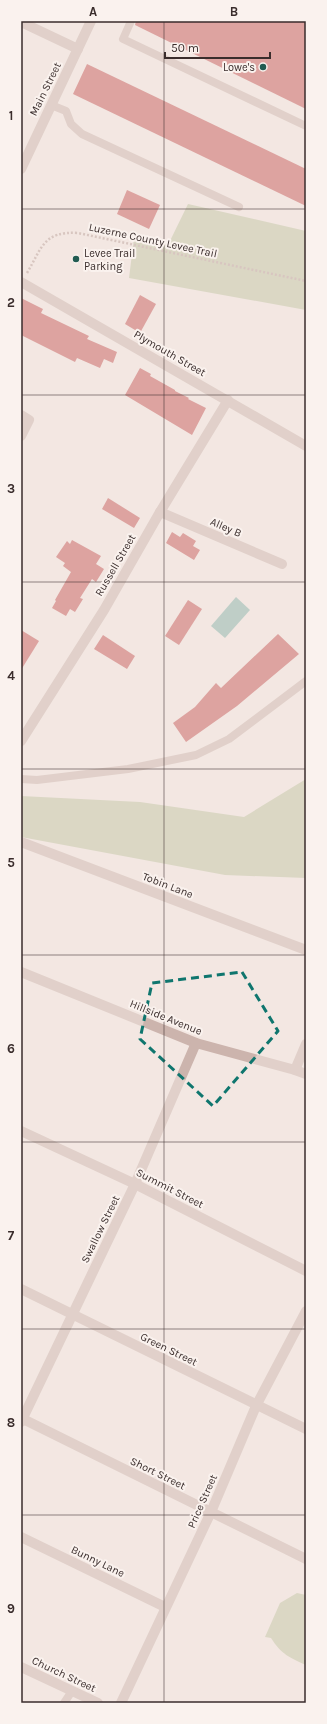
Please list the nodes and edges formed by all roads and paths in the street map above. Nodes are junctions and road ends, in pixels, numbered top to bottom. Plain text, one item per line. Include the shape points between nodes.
1 (91, 21) edge
2 (131, 21) edge
3 (21, 22) edge
4 (78, 49) junction
5 (51, 105) junction
6 (306, 126) edge
7 (21, 168) edge
8 (239, 207) dead end
9 (306, 281) edge
10 (22, 282) edge
11 (228, 400) junction
12 (25, 418) edge
13 (21, 436) edge
14 (306, 446) edge
15 (160, 512) junction
16 (282, 564) dead end
17 (306, 681) edge
18 (21, 741) edge
19 (21, 779) edge
20 (21, 842) edge
21 (306, 950) edge
22 (21, 972) edge
23 (196, 1043) junction
24 (306, 1044) edge
25 (295, 1070) junction
26 (306, 1074) edge
27 (21, 1131) edge
28 (135, 1184) junction
29 (306, 1271) edge
30 (21, 1289) edge
31 (306, 1311) edge
32 (72, 1315) junction
33 (256, 1406) junction
34 (22, 1420) edge
35 (306, 1429) edge
36 (210, 1512) junction
37 (21, 1537) edge
38 (306, 1559) edge
39 (165, 1607) junction
40 (21, 1668) edge
41 (72, 1691) junction
42 (64, 1703) edge
43 (98, 1703) edge
44 (121, 1703) edge

1 - 4 street, Main Street
2 - 6 lane via 123,39
3 - 4 street
4 - 5 street, Main Street
5 - 7 street, Main Street
5 - 8 lane via 66,111 71,124 82,134
9 - 10 path, Luzerne County Levee Trail via 63,232 41,246
10 - 11 street, Plymouth Street
11 - 14 street, Plymouth Street
11 - 15 street, Russell Street
12 - 13 street
15 - 16 street, Alley B
15 - 18 street, Russell Street via 104,610
17 - 19 lane via 229,739 196,755 128,769 37,780
20 - 21 street, Tobin Lane
22 - 23 street, Hillside Avenue
23 - 25 street, Hillside Avenue
23 - 28 street, Swallow Street
24 - 25 street
25 - 26 street, Hillside Avenue
27 - 28 street, Summit Street
28 - 29 street, Summit Street
28 - 32 street, Swallow Street
30 - 32 street, Green Street
31 - 33 street, Price Street
32 - 33 street, Green Street
32 - 34 street, Swallow Street
33 - 35 street, Green Street
33 - 36 street, Price Street
34 - 36 street, Short Street
36 - 38 street, Short Street
36 - 39 street, Price Street
37 - 39 street, Bunny Lane
39 - 44 street, Price Street
40 - 41 street, Church Street
41 - 42 lane
41 - 43 street, Church Street

